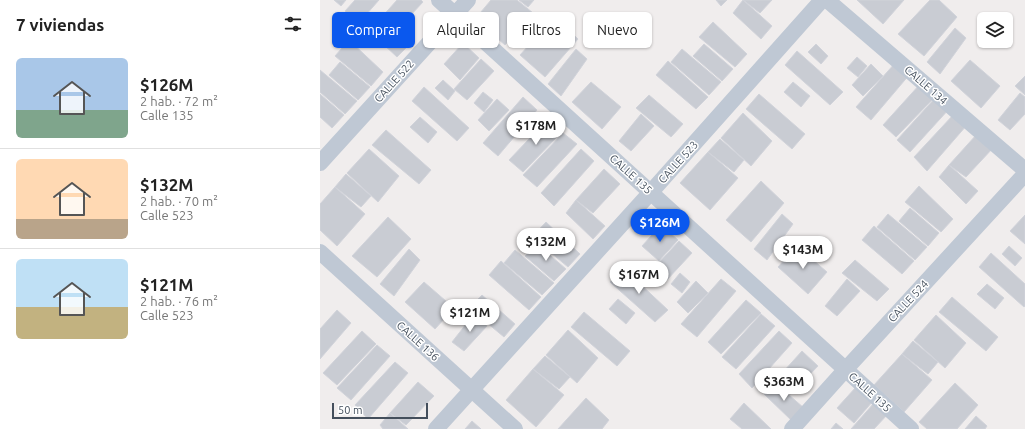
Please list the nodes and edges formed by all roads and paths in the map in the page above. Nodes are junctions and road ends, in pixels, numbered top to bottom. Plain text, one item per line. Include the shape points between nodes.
1 (439, 0) edge
2 (468, 0) edge
3 (822, 0) edge
4 (827, 0) edge
5 (453, 12) edge
6 (457, 12) edge
7 (424, 48) edge
8 (492, 48) edge
9 (320, 163) edge
10 (1025, 170) edge
11 (1025, 174) edge
12 (651, 192) junction
13 (320, 252) edge
14 (845, 370) junction
15 (472, 390) junction
16 (436, 429) edge
17 (515, 429) edge
18 (792, 429) edge
19 (911, 429) edge

1 - 5 street, CALLE 135
2 - 6 street, CALLE 522
3 - 12 street, CALLE 523
4 - 10 street, CALLE 134
7 - 9 street, CALLE 522
8 - 12 street, CALLE 135
11 - 14 street, CALLE 524
12 - 14 street, CALLE 135
12 - 15 street, CALLE 523
13 - 15 street, CALLE 136
14 - 18 street, CALLE 524
14 - 19 street, CALLE 135
15 - 16 street, CALLE 523
15 - 17 street, CALLE 136

